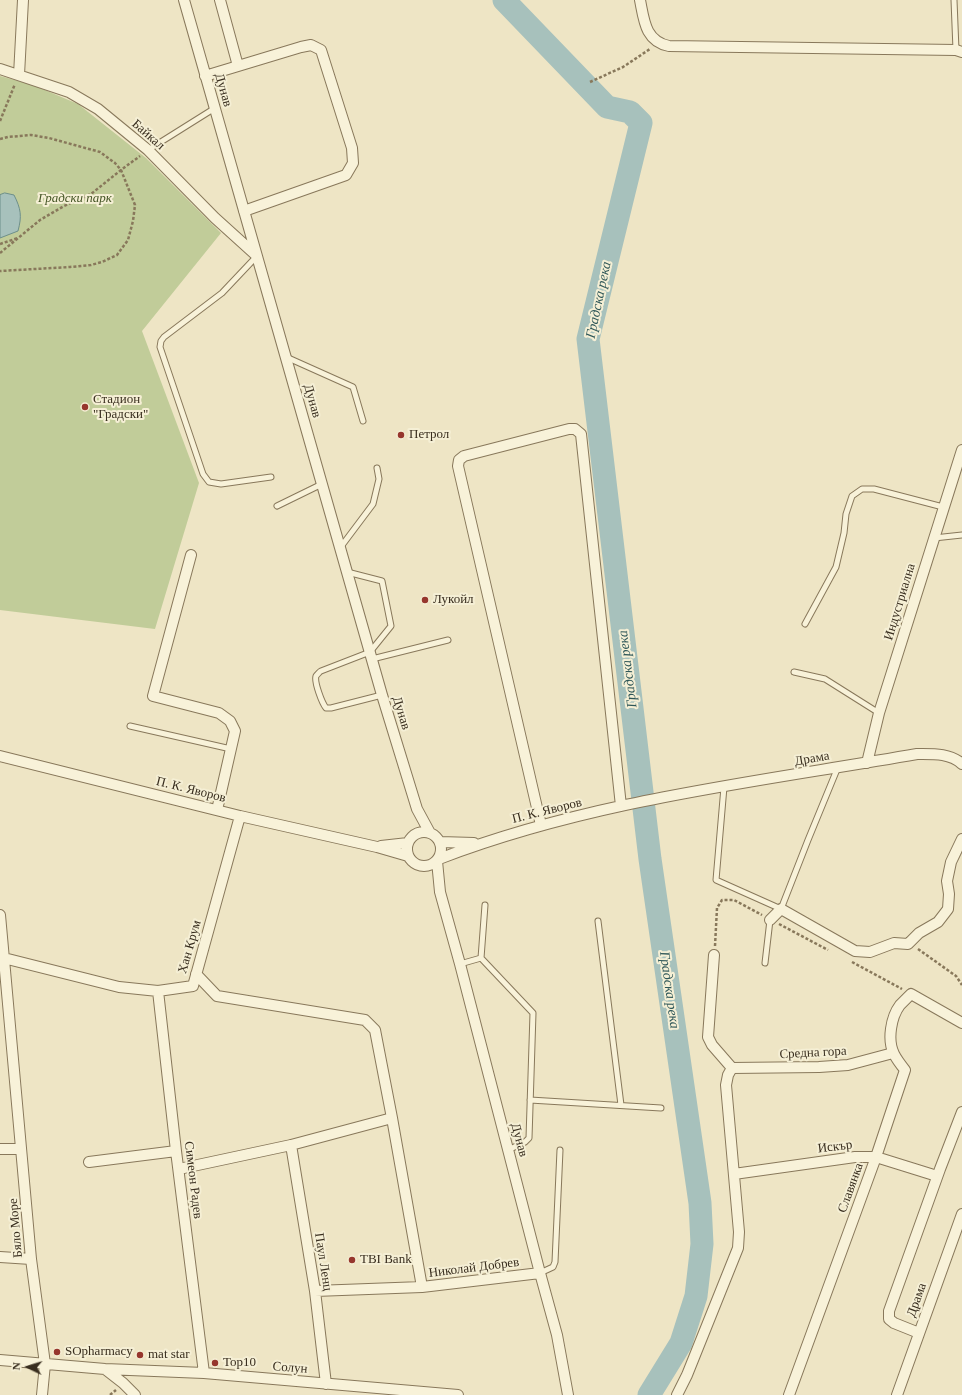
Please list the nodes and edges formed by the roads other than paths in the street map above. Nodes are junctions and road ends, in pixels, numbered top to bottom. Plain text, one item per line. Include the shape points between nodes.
1 (23, 0) edge
2 (184, 0) edge
3 (220, 0) edge
4 (640, 0) edge
5 (954, 0) edge
6 (959, 51) edge
7 (238, 66) junction
8 (0, 69) edge
9 (20, 75) junction
10 (205, 76) junction
11 (214, 108) junction
12 (148, 150) junction
13 (244, 211) junction
14 (257, 256) junction
15 (286, 356) junction
16 (363, 421) dead end
17 (962, 450) edge
18 (377, 468) dead end
19 (271, 477) dead end
20 (322, 484) junction
21 (277, 506) dead end
22 (943, 507) junction
23 (962, 535) edge
24 (933, 538) junction
25 (340, 548) junction
26 (191, 556) dead end
27 (347, 572) junction
28 (805, 624) dead end
29 (448, 640) dead end
30 (371, 656) junction
31 (794, 672) dead end
32 (382, 695) junction
33 (879, 713) junction
34 (130, 726) dead end
35 (231, 749) junction
36 (0, 756) edge
37 (867, 763) junction
38 (962, 764) edge
39 (838, 767) junction
40 (724, 787) junction
41 (663, 796) joint
42 (621, 806) junction
43 (417, 809) junction
44 (217, 810) junction
45 (240, 816) junction
46 (541, 825) junction
47 (430, 833) junction
48 (416, 834) junction
49 (962, 839) edge
50 (440, 842) junction
51 (408, 843) junction
52 (480, 843) junction
53 (377, 847) junction
54 (408, 856) junction
55 (438, 860) junction
56 (425, 867) junction
57 (440, 892) junction
58 (485, 905) dead end
59 (781, 909) junction
60 (0, 915) edge
61 (770, 920) joint
62 (598, 921) dead end
63 (714, 955) road end
64 (2, 957) edge
65 (481, 958) junction
66 (765, 963) dead end
67 (460, 964) junction
68 (196, 974) junction
69 (158, 991) junction
70 (962, 1023) edge
71 (894, 1053) junction
72 (732, 1068) junction
73 (530, 1100) junction
74 (621, 1105) junction
75 (661, 1108) dead end
76 (962, 1112) edge
77 (392, 1118) junction
78 (291, 1145) junction
79 (0, 1149) edge
80 (21, 1149) junction
81 (508, 1150) junction
82 (560, 1150) dead end
83 (176, 1151) junction
84 (876, 1157) junction
85 (89, 1162) dead end
86 (179, 1169) junction
87 (734, 1174) junction
88 (937, 1176) junction
89 (962, 1214) edge
90 (0, 1257) edge
91 (31, 1258) junction
92 (540, 1273) junction
93 (422, 1288) junction
94 (315, 1291) junction
95 (919, 1333) junction
96 (0, 1360) edge
97 (45, 1364) junction
98 (105, 1369) junction
99 (204, 1373) junction
100 (326, 1384) junction
101 (42, 1395) edge
102 (135, 1395) edge
103 (458, 1395) edge
104 (568, 1395) edge
105 (677, 1395) edge
106 (789, 1395) edge
107 (896, 1395) edge

1 - 9 street
2 - 10 street, Дунав
3 - 7 street
4 - 6 street via 649,33 657,42 669,46
5 - 6 lane
7 - 10 street
7 - 13 street via 311,45 321,50 352,148 353,163 346,175
8 - 9 street, Байкал
9 - 12 street, Байкал via 70,92 98,109
10 - 11 street, Дунав
11 - 12 lane
11 - 13 street, Дунав
12 - 14 street, Байкал via 215,218
13 - 14 street, Дунав
14 - 15 street, Дунав
14 - 19 lane via 222,292 164,336 160,347 203,474 209,482 221,484
15 - 16 lane via 353,387
15 - 20 street, Дунав
17 - 22 street, Индустриална
18 - 25 lane via 380,479 373,504
20 - 21 lane
20 - 25 street, Дунав
22 - 24 street, Индустриална
22 - 28 lane via 874,489 862,489 852,496 836,567
23 - 24 lane
24 - 33 street, Индустриална
25 - 27 street, Дунав
26 - 35 street via 153,696 219,713 230,721 235,730
27 - 30 street, Дунав
27 - 30 lane via 382,581 391,626
29 - 30 lane
30 - 32 street, Дунав
30 - 32 lane via 320,671 316,681 322,704 326,708 331,708
31 - 33 lane via 825,679
32 - 43 street, Дунав
33 - 37 street, Индустриална
34 - 35 lane
35 - 44 street
36 - 44 street, П. К. Яворов
37 - 38 street, Драма via 917,754 940,754
37 - 39 street, Драма
39 - 40 street, Драма
39 - 59 lane
40 - 41 street, Драма
40 - 59 lane via 716,880
41 - 42 street, П. К. Яворов
42 - 46 street, П. К. Яворов
42 - 46 street via 581,434 575,429 569,429 464,456 459,460 458,466
43 - 47 street, Дунав
43 - 48 street, Дунав
44 - 45 street, П. К. Яворов
45 - 53 street, П. К. Яворов
45 - 68 street, Хан Крум
46 - 52 street, П. К. Яворов
47 - 48 street
47 - 50 street
48 - 51 street
49 - 59 street via 951,862 947,881 950,894 948,909 938,922 919,933 908,944 894,944 870,952 855,951
50 - 52 street, П. К. Яворов
50 - 55 street via 441,853
51 - 53 street, П. К. Яворов
51 - 54 street
52 - 55 street, П. К. Яворов
53 - 54 street, П. К. Яворов
54 - 56 street via 415,864
55 - 56 street
55 - 57 street, Дунав
56 - 57 street, Дунав
57 - 67 street, Дунав
58 - 65 lane
59 - 61 street
60 - 64 street, Бяло Море
61 - 66 lane
62 - 74 lane
63 - 72 street via 708,1037
64 - 69 street, Хан Крум via 119,987
64 - 80 street, Бяло Море
65 - 67 lane
65 - 73 lane via 533,1013
67 - 81 street, Дунав
68 - 69 street, Хан Крум via 193,986
68 - 77 street via 217,996 364,1020 375,1030
69 - 83 street, Симеон Радев
70 - 71 street, Славянка via 911,994 900,1006 892,1024 891,1042
71 - 72 street, Средна гора via 848,1065
71 - 84 street, Славянка via 905,1070
72 - 87 street via 726,1085
73 - 74 lane
73 - 81 lane via 529,1138
74 - 75 lane
76 - 88 street
77 - 78 street
77 - 93 street
78 - 86 street
78 - 94 street, Паул Ленц
79 - 80 street
80 - 91 street, Бяло Море
81 - 92 street, Дунав
82 - 92 lane via 555,1262 553,1266
83 - 85 street
83 - 86 street, Симеон Радев
84 - 87 street, Искър via 855,1157
84 - 88 street, Искър
84 - 106 street, Славянка
86 - 99 street, Симеон Радев
87 - 105 street via 738,1248
88 - 95 street via 889,1311 889,1318 894,1323
89 - 95 street, Драма
90 - 91 street
91 - 97 street, Бяло Море
92 - 93 street, Николай Добрев
92 - 104 street, Дунав via 557,1335
93 - 94 street, Николай Добрев
94 - 100 street, Паул Ленц
95 - 107 street, Драма
96 - 97 street, Солун
97 - 98 street, Солун
97 - 101 street, Бяло Море
98 - 99 street, Солун
98 - 102 street
99 - 100 street, Солун
100 - 103 street, Солун

